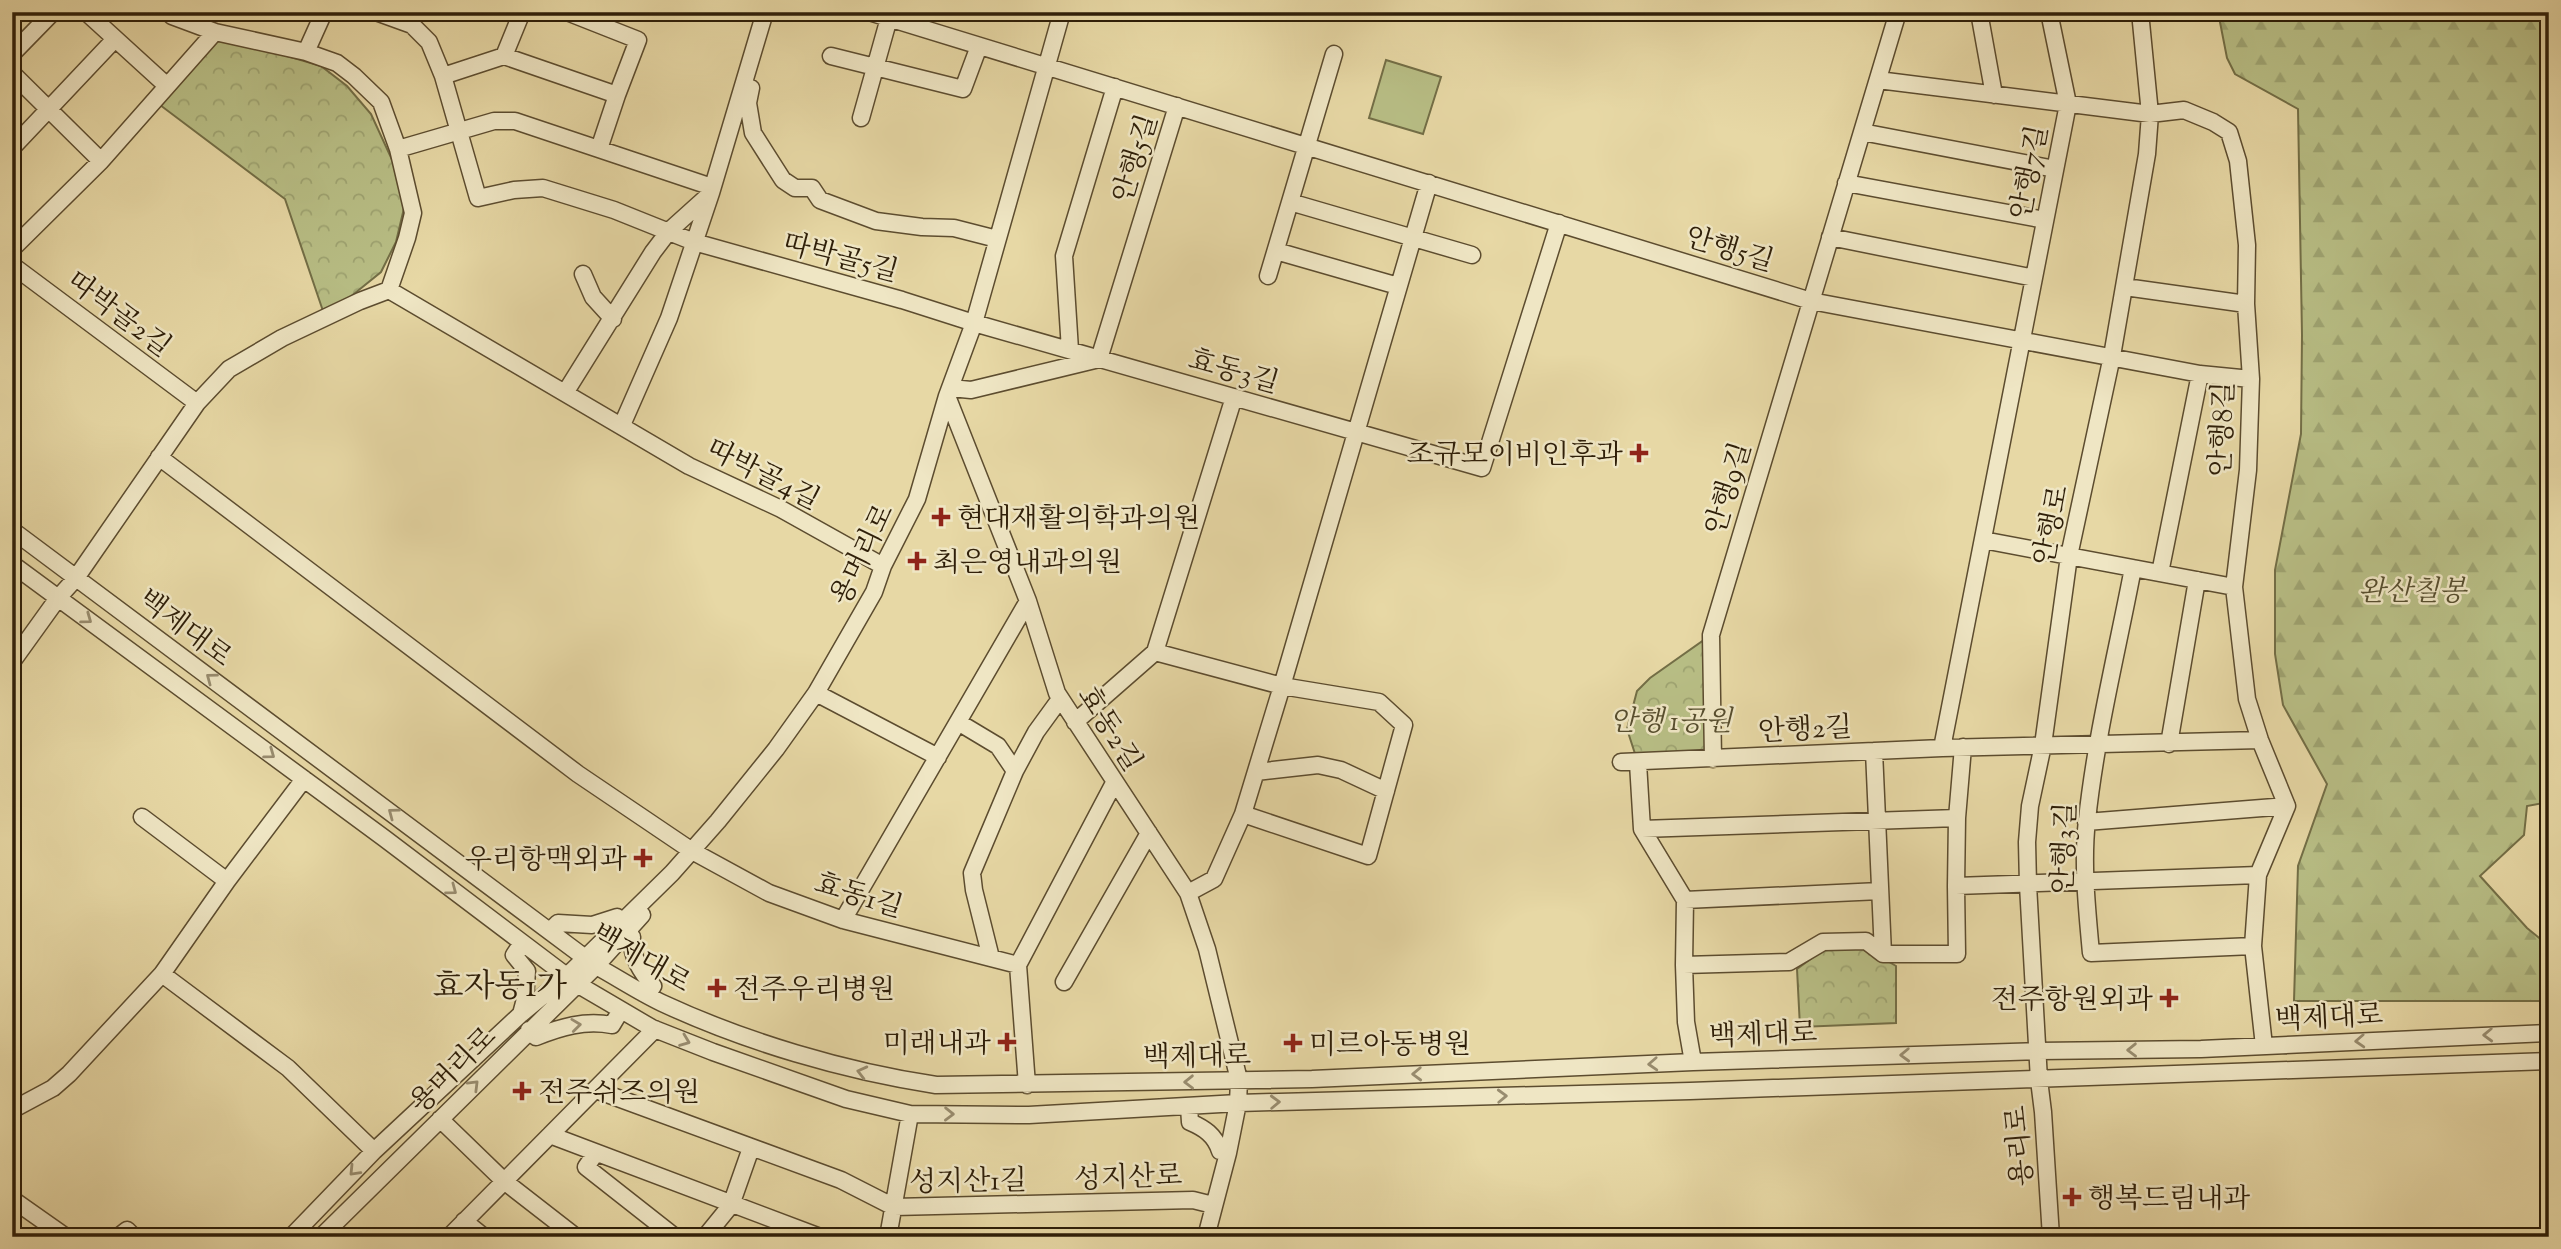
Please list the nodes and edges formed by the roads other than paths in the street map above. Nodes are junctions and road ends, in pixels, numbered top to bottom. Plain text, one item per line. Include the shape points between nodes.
1 (53, 12) edge
2 (86, 12) edge
3 (168, 12) edge
4 (324, 12) edge
5 (376, 12) edge
6 (522, 12) edge
7 (567, 12) edge
8 (765, 12) edge
9 (869, 12) edge
10 (1062, 12) edge
11 (1898, 12) edge
12 (1979, 12) edge
13 (2049, 12) edge
14 (2140, 12) edge
15 (889, 19) junction
16 (215, 32) junction
17 (115, 39) junction
18 (979, 46) junction
19 (306, 52) junction
20 (12, 54) edge
21 (1334, 54) dead end
22 (504, 55) junction
23 (831, 56) dead end
24 (1046, 66) junction
25 (875, 67) junction
26 (749, 72) junction
27 (12, 73) edge
28 (443, 76) junction
29 (1878, 79) junction
30 (166, 85) junction
31 (1115, 87) junction
32 (617, 94) junction
33 (1994, 95) junction
34 (2068, 104) junction
35 (1177, 106) junction
36 (49, 109) junction
37 (2150, 114) junction
38 (861, 118) dead end
39 (1862, 132) junction
40 (458, 133) junction
41 (1307, 146) junction
42 (12, 148) edge
43 (398, 149) junction
44 (599, 149) junction
45 (101, 161) junction
46 (2055, 169) junction
47 (1429, 183) junction
48 (1846, 183) junction
49 (711, 190) junction
50 (1290, 202) junction
51 (2045, 220) junction
52 (1559, 223) junction
53 (669, 232) junction
54 (1413, 237) junction
55 (1830, 237) junction
56 (997, 239) junction
57 (694, 242) junction
58 (12, 249) edge
59 (1276, 251) junction
60 (1472, 255) dead end
61 (12, 265) edge
62 (583, 274) dead end
63 (1268, 276) dead end
64 (2034, 278) junction
65 (1398, 286) junction
66 (2125, 287) junction
67 (389, 290) junction
68 (1811, 301) junction
69 (2246, 304) junction
70 (613, 319) junction
71 (974, 323) junction
72 (2022, 340) junction
73 (1070, 350) junction
74 (2112, 356) junction
75 (1099, 359) junction
76 (2200, 374) junction
77 (2250, 379) junction
78 (949, 392) junction
79 (565, 393) junction
80 (1234, 397) junction
81 (197, 403) junction
82 (622, 425) junction
83 (1355, 432) junction
84 (159, 457) junction
85 (12, 530) edge
86 (1983, 540) junction
87 (2069, 556) junction
88 (12, 564) edge
89 (883, 566) junction
90 (2133, 568) junction
91 (2160, 573) junction
92 (76, 578) junction
93 (2197, 580) junction
94 (2234, 587) junction
95 (58, 598) junction
96 (1028, 601) junction
97 (1155, 652) junction
98 (12, 662) edge
99 (1282, 686) junction
100 (816, 693) junction
101 (1060, 699) junction
102 (958, 722) junction
103 (1075, 722) junction
104 (2260, 740) junction
105 (2098, 744) junction
106 (2169, 744) junction
107 (2043, 745) junction
108 (1963, 747) junction
109 (1942, 748) junction
110 (1874, 751) junction
111 (938, 757) junction
112 (1713, 759) junction
113 (1621, 762) dead end
114 (1639, 763) junction
115 (1015, 771) junction
116 (1256, 772) junction
117 (304, 779) junction
118 (1114, 783) junction
119 (1386, 791) junction
120 (2287, 806) junction
121 (1243, 814) junction
122 (142, 817) dead end
123 (1957, 818) junction
124 (1877, 821) junction
125 (2086, 822) junction
126 (1642, 830) junction
127 (1149, 833) junction
128 (692, 851) junction
129 (2258, 875) junction
130 (227, 881) junction
131 (2085, 883) junction
132 (2028, 885) junction
133 (1956, 886) junction
134 (1880, 891) junction
135 (1188, 893) junction
136 (1685, 900) junction
137 (843, 920) junction
138 (625, 927) junction
139 (550, 931) junction
140 (522, 943) junction
141 (2253, 946) junction
142 (1883, 954) junction
143 (991, 958) junction
144 (590, 962) junction
145 (1018, 965) junction
146 (1684, 965) junction
147 (162, 975) junction
148 (572, 980) junction
149 (1064, 982) dead end
150 (647, 995) junction
151 (621, 1010) junction
152 (521, 1014) junction
153 (655, 1029) junction
154 (528, 1030) junction
155 (2549, 1033) edge
156 (2264, 1046) junction
157 (2039, 1051) junction
158 (2549, 1060) edge
159 (1693, 1062) junction
160 (1239, 1080) junction
161 (2039, 1080) junction
162 (1027, 1085) junction
163 (596, 1090) junction
164 (1238, 1103) junction
165 (1189, 1107) junction
166 (12, 1110) edge
167 (910, 1114) junction
168 (440, 1119) junction
169 (550, 1135) junction
170 (751, 1148) junction
171 (373, 1151) junction
172 (1228, 1153) junction
173 (595, 1154) junction
174 (504, 1181) junction
175 (12, 1199) edge
176 (731, 1205) junction
177 (1044, 1205) joint
178 (1213, 1205) junction
179 (894, 1207) junction
180 (464, 1222) junction
181 (816, 1235) edge
182 (66, 1237) edge
183 (118, 1237) edge
184 (134, 1237) edge
185 (291, 1237) edge
186 (321, 1237) edge
187 (449, 1237) edge
188 (484, 1237) edge
189 (576, 1237) edge
190 (675, 1237) edge
191 (705, 1237) edge
192 (888, 1237) edge
193 (1206, 1237) edge
194 (2051, 1237) edge

1 - 20 street
2 - 17 street
3 - 16 street
4 - 19 street
5 - 28 street, 따박골5길 via 412,25 429,42
6 - 22 street
7 - 32 street via 638,40
8 - 26 street
9 - 15 street, 안행5길
10 - 24 street, 용머리로
11 - 29 street, 안행9길
12 - 33 street, 안행7길
13 - 34 street, 안행7길
14 - 37 street, 안행로
15 - 18 street, 안행5길
15 - 25 street
16 - 19 street
16 - 30 street
17 - 30 street
17 - 36 street
18 - 24 street, 안행5길
18 - 25 street via 963,89
19 - 43 street via 337,64 381,102
21 - 41 street
22 - 28 street
22 - 32 street
23 - 25 street
24 - 31 street, 안행5길
24 - 56 street, 용머리로
25 - 38 street
26 - 49 street
26 - 56 street via 753,134 783,180 795,188 812,188 820,200 876,221 954,228
27 - 36 street
28 - 40 street, 따박골5길
29 - 33 street, 안행7길
29 - 39 street, 안행9길
30 - 45 street
31 - 35 street, 안행5길
31 - 73 street, 안행5길 via 1064,256
32 - 44 street
33 - 34 street, 안행7길
34 - 37 street, 안행7길
34 - 46 street, 안행7길
35 - 41 street, 안행5길
35 - 75 street, 안행5길
36 - 42 street
36 - 45 street
37 - 66 street, 안행로
37 - 69 street, 안행8길 via 2184,110 2229,132 2238,161 2247,245
39 - 46 street
39 - 48 street, 안행9길
40 - 43 street
40 - 44 street via 495,121 515,121
40 - 53 street, 따박골5길 via 478,198 543,188
41 - 47 street, 안행5길
41 - 50 street
43 - 67 street via 413,213
44 - 49 street
45 - 58 street
46 - 51 street, 안행7길
47 - 52 street, 안행5길
47 - 54 street
48 - 51 street
48 - 55 street, 안행9길
49 - 53 street
49 - 57 street
50 - 54 street
50 - 59 street
51 - 64 street, 안행7길
52 - 68 street, 안행5길
52 - 83 street, 효동3길 via 1482,468
53 - 57 street, 따박골5길
53 - 70 street
54 - 60 street
54 - 65 street
55 - 64 street
55 - 68 street, 안행9길
56 - 71 street, 용머리로
57 - 71 street, 따박골5길
57 - 82 street via 669,318
59 - 63 street
59 - 65 street
61 - 81 street, 따박골2길
62 - 70 street via 593,297
64 - 72 street
65 - 83 street
66 - 69 street
66 - 74 street, 안행로
67 - 79 street, 따박골4길
67 - 81 street via 282,338 229,369
68 - 72 street, 안행5길
68 - 112 street, 안행9길 via 1710,635
69 - 77 street, 안행8길
70 - 79 street
71 - 73 street, 효동3길
71 - 78 street, 용머리로
72 - 74 street, 안행5길
72 - 86 street
73 - 75 street, 효동3길
74 - 76 street, 안행5길
74 - 87 street, 안행로
75 - 78 street
75 - 80 street, 효동3길
76 - 77 street, 안행5길
76 - 91 street
77 - 94 street, 안행8길 via 2248,470
78 - 89 street, 용머리로 via 917,499
78 - 96 street, 효동2길
79 - 82 street, 따박골4길
80 - 83 street, 효동3길
80 - 97 street
81 - 84 street
82 - 89 street, 따박골4길 via 689,466 781,509
83 - 99 street
84 - 92 street
84 - 128 street via 578,774
85 - 92 street, 백제대로
86 - 87 street
86 - 109 street
87 - 90 street
87 - 107 street, 안행로
88 - 95 street, 백제대로
89 - 100 street, 용머리로 via 874,593
90 - 91 street
90 - 105 street, 안행3길
91 - 93 street
92 - 95 street
139 -> 92 street, 백제대로
93 - 94 street
93 - 106 street
94 - 104 street, 안행8길 via 2247,699
95 - 98 street
95 -> 117 street, 백제대로
96 - 101 street, 효동2길
96 - 102 street
97 - 99 street
97 - 103 street
99 - 116 street
99 - 119 street via 1379,702 1404,725
100 - 111 street
100 - 128 street, 용머리로
101 - 103 street, 효동2길
101 - 115 street
102 - 111 street
102 - 115 street via 998,746
103 - 118 street, 효동2길
104 - 106 street
104 - 120 street, 안행8길
105 - 106 street
105 - 107 street
105 - 125 street, 안행3길
107 - 108 street, 안행2길
107 - 132 street, 안행로 via 2029,806
108 - 109 street, 안행2길
108 - 123 street
109 - 110 street, 안행2길
110 - 112 street, 안행2길
110 - 124 street, 안행2길
111 - 137 street
112 - 114 street, 안행2길
113 - 114 street, 안행2길
114 - 126 street
115 - 143 street via 972,873
116 - 119 street via 1318,765 1341,770
116 - 121 street
117 - 130 street
117 -> 140 street, 백제대로
118 - 127 street, 효동2길
118 - 145 street
119 - 121 street via 1368,856
120 - 125 street
120 - 129 street
121 - 135 street via 1214,879
122 - 130 street
123 - 124 street
123 - 133 street
124 - 126 street
124 - 134 street, 안행2길
125 - 131 street, 안행3길
126 - 136 street
127 - 135 street, 효동2길
127 - 149 street
128 - 137 street, 효동1길 via 769,893
128 - 138 street, 용머리로 via 661,892
129 - 131 street
129 - 141 street
130 - 147 street
131 - 132 street
131 - 141 street, 안행3길 via 2091,953
132 - 133 street
132 - 157 street, 안행로
133 - 142 street via 1958,954
134 - 136 street
134 - 142 street, 안행2길
135 - 160 street, 효동2길 via 1207,949
136 - 146 street
137 - 143 street, 효동1길
138 - 139 street via 617,917 592,925 558,923
138 - 144 street, 용머리로
138 - 150 street via 641,972 653,986
139 - 144 street, 백제대로
140 - 148 street, 백제대로
140 - 152 street via 514,955 527,971
141 - 156 street
142 - 146 street via 1866,941 1823,942 1789,962
143 - 145 street, 효동1길
144 - 148 street, 용머리로
144 - 150 street, 백제대로
145 - 162 street
146 - 159 street
147 - 166 street via 69,1074
147 - 171 street via 288,1068
148 - 151 street, 백제대로
148 - 152 street, 용머리로
148 - 154 street, 용머리로
162 -> 150 street, 백제대로 via 936,1085 878,1076 725,1028
151 - 153 street, 백제대로
154 -> 151 street via 536,1037 567,1025 612,1025
152 - 171 street, 용머리로
153 - 163 street
153 -> 167 street, 백제대로 via 834,1096
168 -> 154 street, 용머리로
155 -> 156 street, 백제대로
156 -> 157 street, 백제대로
157 -> 159 street, 백제대로
157 - 161 street, 용리로
158 - 161 street, 백제대로
159 -> 160 street, 백제대로
160 -> 162 street, 백제대로
160 - 164 street, 성지산로
164 -> 161 street, 백제대로
161 - 194 street, 용리로
163 - 169 street
163 - 170 street, 성지산1길
164 - 165 street, 백제대로
164 - 172 street, 성지산로
167 -> 165 street, 백제대로 via 1028,1115
165 - 172 street via 1190,1122 1205,1129 1220,1151
167 - 179 street, 성지산1길
168 - 174 street
168 - 186 street, 용머리로
169 - 173 street
169 - 174 street
170 - 176 street
170 - 179 street, 성지산1길 via 841,1180
171 -> 185 street, 용머리로
172 - 178 street, 성지산로
173 - 176 street
173 - 190 street via 586,1167
174 - 180 street
174 - 189 street
175 - 182 street
176 - 181 street
176 - 191 street
177 - 178 street, 성지산로 via 1193,1200
177 - 179 street, 성지산1길
178 - 193 street, 성지산로
179 - 192 street, 성지산1길
180 - 187 street
180 - 188 street
183 - 184 street via 127,1230

